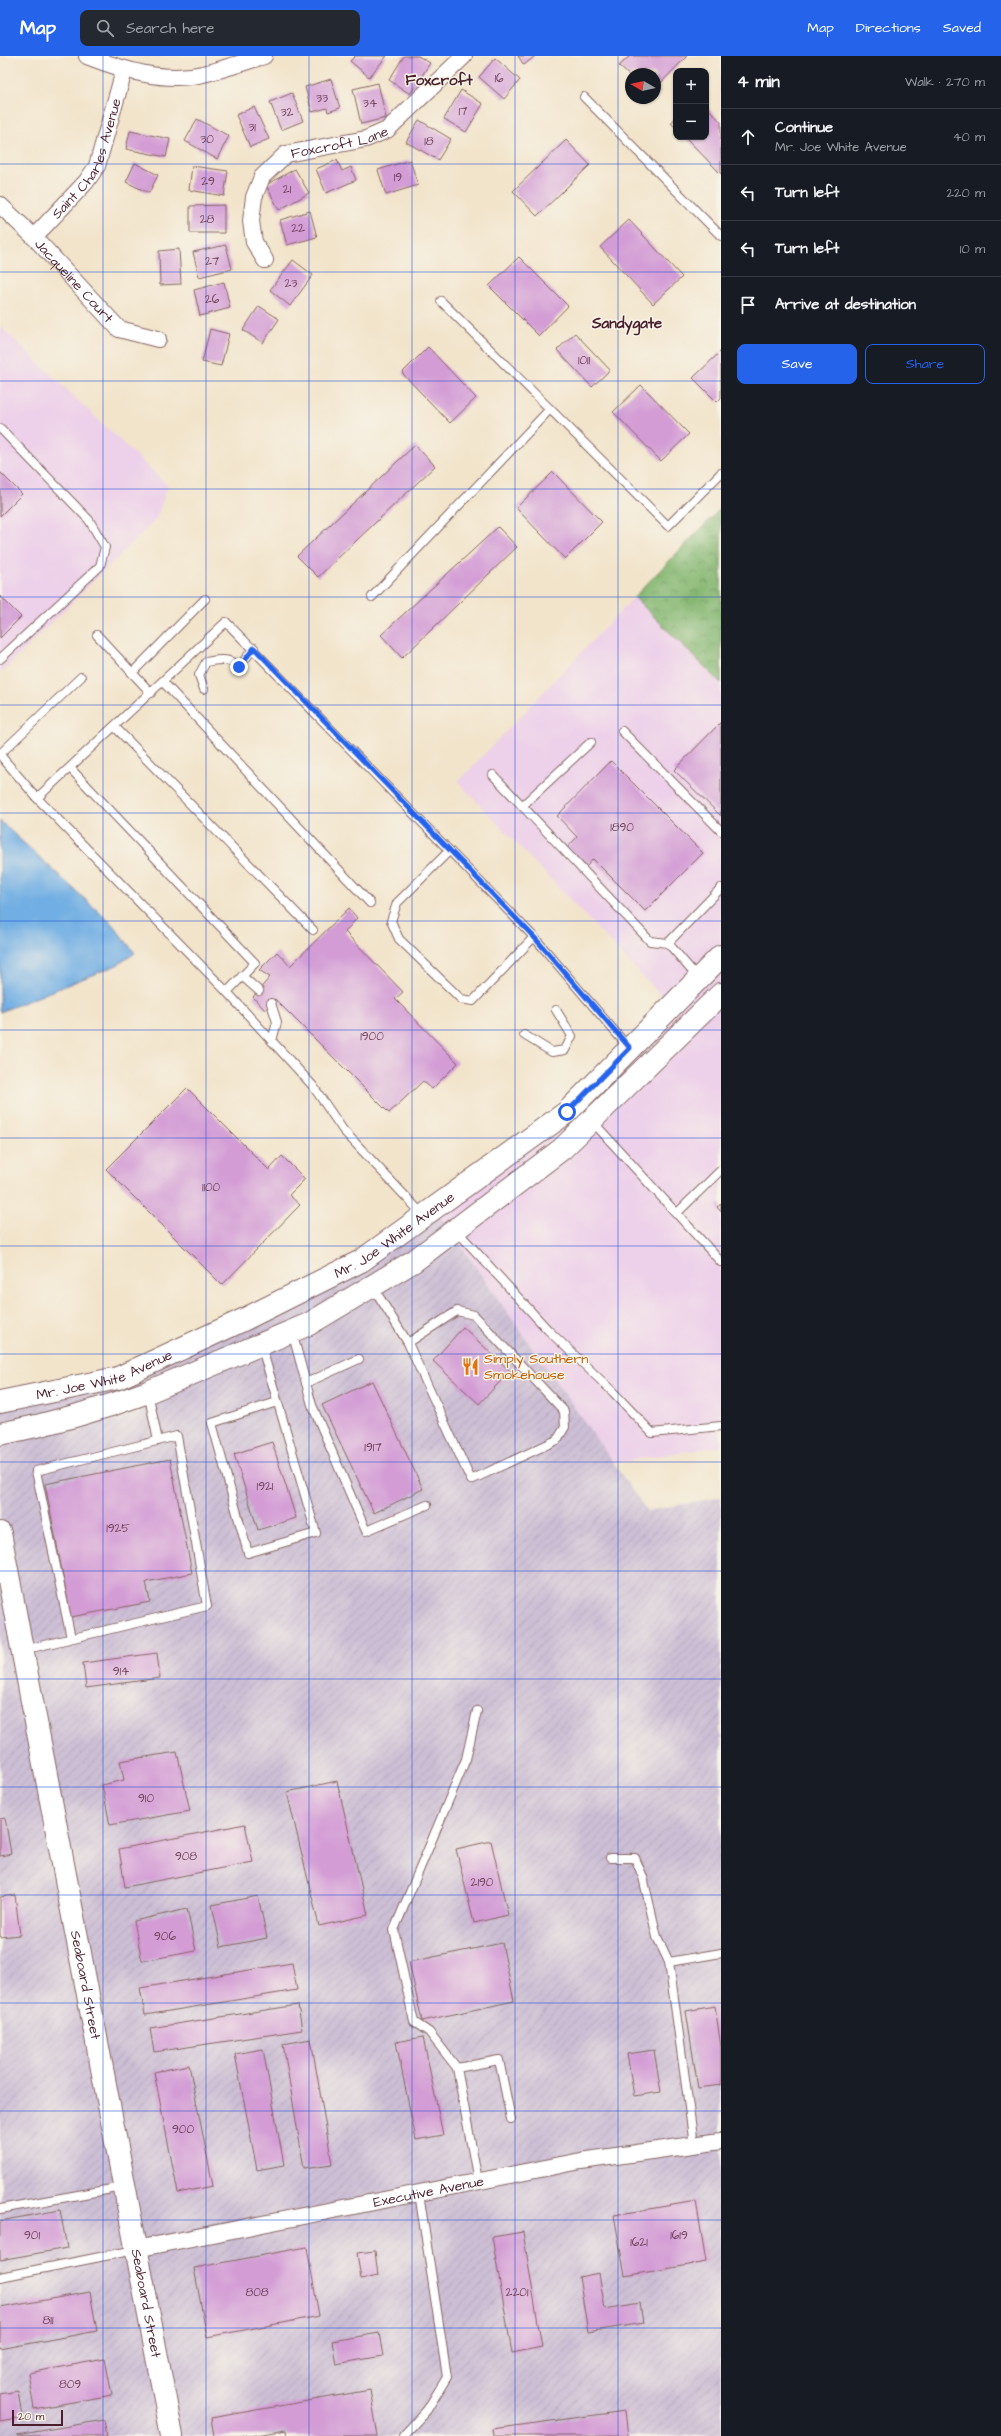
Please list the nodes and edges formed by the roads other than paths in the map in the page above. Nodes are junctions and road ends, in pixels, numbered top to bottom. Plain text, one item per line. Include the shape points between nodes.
1 (87, 56) edge
2 (264, 56) edge
3 (460, 57) edge
4 (124, 71) junction
5 (584, 97) dead end
6 (0, 205) edge
7 (721, 236) edge
8 (34, 237) junction
9 (265, 260) dead end
10 (441, 301) dead end
11 (158, 338) dead end
12 (550, 409) junction
13 (0, 428) edge
14 (721, 473) edge
15 (372, 596) dead end
16 (205, 599) dead end
17 (97, 635) dead end
18 (254, 648) junction
19 (0, 659) edge
20 (132, 673) junction
21 (82, 678) dead end
22 (162, 682) junction
23 (204, 689) dead end
24 (151, 693) junction
25 (115, 727) junction
26 (622, 731) dead end
27 (591, 742) dead end
28 (0, 755) edge
29 (70, 768) junction
30 (493, 775) dead end
31 (37, 798) junction
32 (522, 806) junction
33 (721, 831) edge
34 (450, 851) junction
35 (721, 888) edge
36 (370, 903) dead end
37 (313, 930) dead end
38 (534, 937) junction
39 (668, 943) junction
40 (721, 956) edge
41 (242, 976) junction
42 (699, 978) junction
43 (259, 991) dead end
44 (227, 992) junction
45 (721, 994) edge
46 (271, 1003) dead end
47 (556, 1010) dead end
48 (524, 1035) dead end
49 (272, 1041) junction
50 (630, 1048) junction
51 (591, 1121) junction
52 (721, 1170) edge
53 (676, 1214) junction
54 (424, 1216) junction
55 (456, 1230) junction
56 (721, 1262) edge
57 (373, 1286) junction
58 (291, 1331) junction
59 (408, 1343) junction
60 (261, 1344) junction
61 (359, 1359) dead end
62 (306, 1383) junction
63 (148, 1392) junction
64 (0, 1402) edge
65 (277, 1402) junction
66 (721, 1426) edge
67 (0, 1434) edge
68 (158, 1440) junction
69 (427, 1505) dead end
70 (0, 1533) edge
71 (4, 1580) edge
72 (71, 1638) junction
73 (22, 1650) junction
74 (477, 1711) dead end
75 (610, 1858) dead end
76 (721, 1953) edge
77 (669, 1962) junction
78 (457, 2068) junction
79 (511, 2119) dead end
80 (721, 2141) edge
81 (694, 2144) junction
82 (478, 2181) junction
83 (124, 2187) junction
84 (419, 2193) junction
85 (0, 2209) edge
86 (136, 2249) junction
87 (0, 2277) edge
88 (172, 2436) edge
89 (403, 2436) edge

1 - 4 street
2 - 4 street via 202,74 164,76
3 - 9 street, Foxcroft Lane via 387,130 366,139 286,154 262,177 254,197 251,221 254,242
4 - 8 street, Saint Charles Avenue via 97,166 86,182
5 - 7 lane
6 - 8 street, Jacqueline Court
8 - 11 street, Jacqueline Court via 119,329
10 - 12 lane
12 - 14 lane via 668,526
12 - 15 lane
13 - 19 lane via 89,520 105,547 100,566
16 - 20 lane
17 - 20 lane
18 - 22 lane via 226,622
18 - 23 lane via 239,667 233,661 220,659 206,662 199,675
18 - 34 lane
20 - 24 lane
21 - 28 lane
22 - 24 lane
22 - 36 lane
24 - 25 lane
25 - 29 lane
25 - 37 lane
26 - 33 lane
27 - 32 lane
28 - 31 lane
29 - 31 lane
29 - 41 lane via 255,963
30 - 32 lane
31 - 44 lane
32 - 39 lane via 650,941
34 - 38 lane
34 - 38 lane via 397,903 391,921 399,939 461,999 473,1001
35 - 39 lane
38 - 50 lane
39 - 42 lane
40 - 42 main road, Mr. Joe White Avenue
41 - 43 lane
41 - 44 lane
42 - 50 main road, Mr. Joe White Avenue
44 - 49 lane
45 - 51 main road, Mr. Joe White Avenue
46 - 49 lane via 277,1022
47 - 48 lane via 572,1036 565,1050 552,1052
49 - 54 lane via 313,1086 343,1130
50 - 54 main road, Mr. Joe White Avenue via 567,1112
51 - 53 lane
51 - 55 main road, Mr. Joe White Avenue via 562,1149
52 - 53 lane
53 - 56 lane
54 - 64 main road, Mr. Joe White Avenue via 361,1261 118,1378
55 - 57 main road, Mr. Joe White Avenue via 414,1261
55 - 66 lane via 548,1330 652,1433
57 - 58 main road, Mr. Joe White Avenue via 309,1324
57 - 59 lane
58 - 60 main road, Mr. Joe White Avenue
58 - 62 lane
59 - 59 lane via 471,1480 556,1440 565,1427 564,1411 474,1315 457,1311
60 - 63 main road, Mr. Joe White Avenue
60 - 65 lane
61 - 62 lane
62 - 69 lane via 312,1405 366,1531
63 - 67 main road, Mr. Joe White Avenue via 86,1412
63 - 68 lane
65 - 65 lane via 316,1533 248,1553 212,1423
68 - 72 lane via 36,1471
68 - 72 lane via 177,1436 208,1606
70 - 71 main road, Seaboard Street
71 - 73 main road, Seaboard Street
72 - 73 lane
73 - 83 main road, Seaboard Street
74 - 78 lane via 466,1759 394,1930 414,2022 429,2032
75 - 77 lane via 635,1858 643,1877 657,1937
76 - 77 lane
77 - 81 lane
78 - 79 lane via 499,2060
78 - 82 lane
80 - 81 street, Executive Avenue
81 - 82 street, Executive Avenue via 581,2161
82 - 84 street, Executive Avenue
83 - 85 lane
83 - 86 main road, Seaboard Street
84 - 86 street, Executive Avenue
84 - 89 lane via 447,2377 427,2410
86 - 87 lane
86 - 88 main road, Seaboard Street

